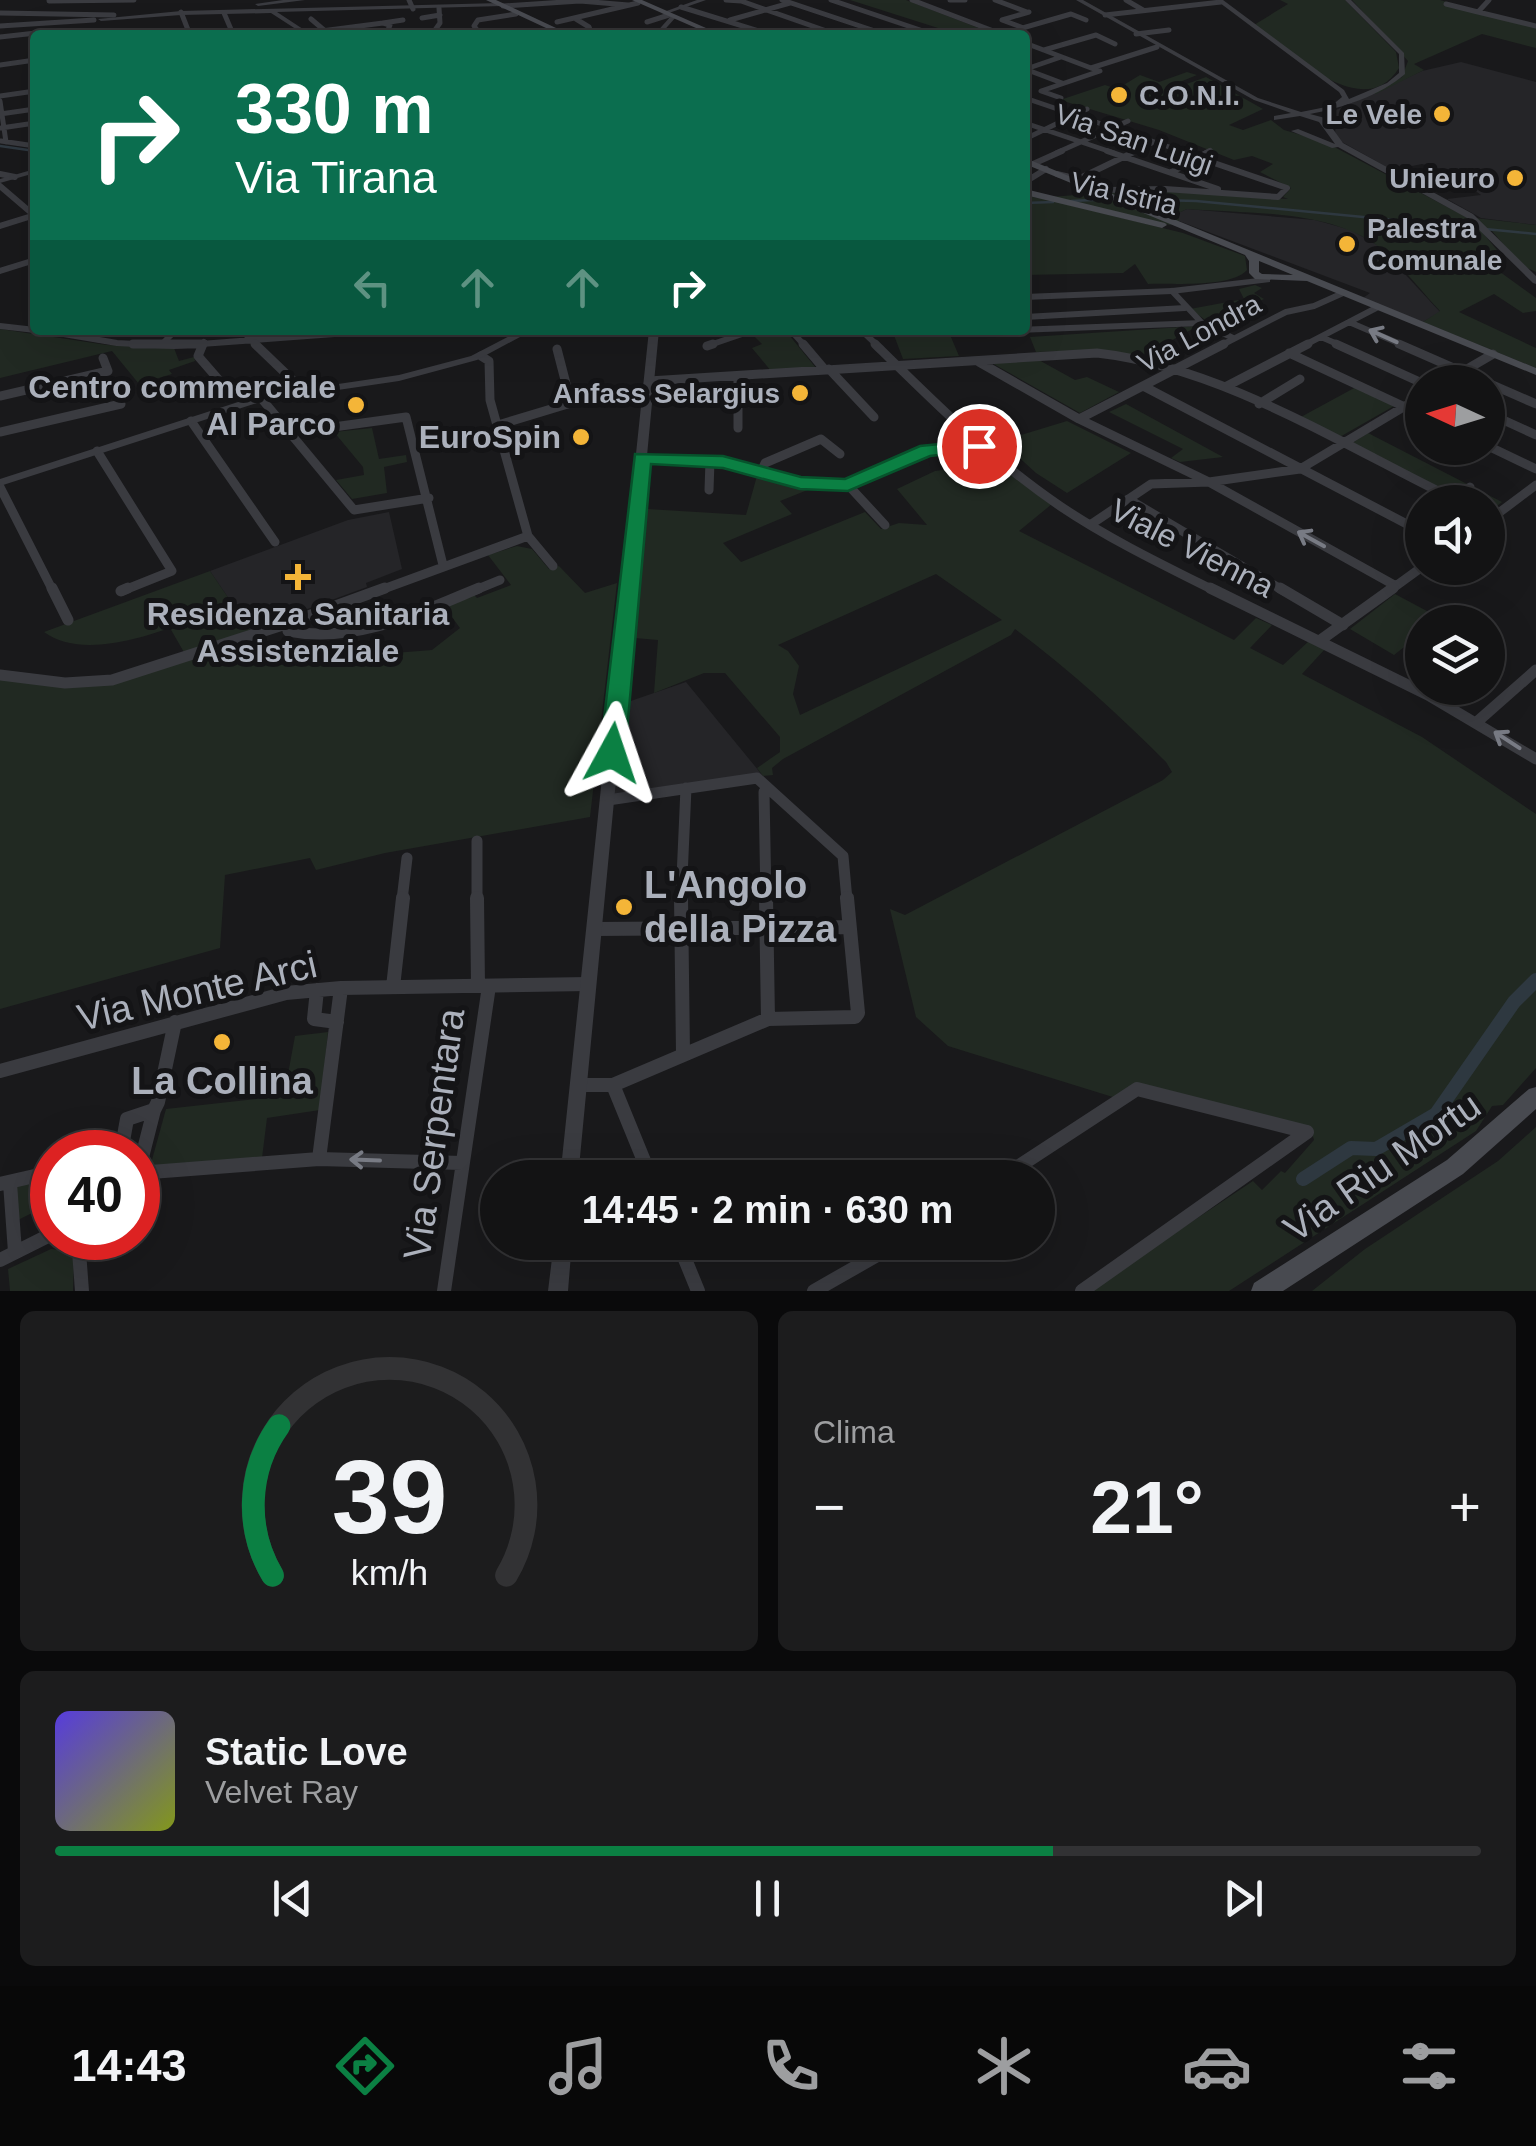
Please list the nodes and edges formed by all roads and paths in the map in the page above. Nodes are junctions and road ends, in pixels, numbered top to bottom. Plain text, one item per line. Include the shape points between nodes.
1 (101, 0) edge
2 (134, 0) edge
3 (302, 0) edge
4 (409, 0) edge
5 (490, 0) edge
6 (726, 0) edge
7 (782, 0) edge
8 (802, 0) edge
9 (831, 0) edge
10 (914, 0) edge
11 (950, 0) edge
12 (965, 0) edge
13 (995, 0) edge
14 (1079, 0) edge
15 (1126, 0) edge
16 (1160, 0) edge
17 (1348, 0) edge
18 (1489, 0) edge
19 (50, 1) edge
20 (289, 1) edge
21 (556, 1) edge
22 (574, 1) edge
23 (585, 1) edge
24 (698, 1) edge
25 (743, 1) edge
26 (1220, 1) edge
27 (267, 2) edge
28 (634, 3) edge
29 (790, 3) junction
30 (1446, 4) dead end
31 (502, 6) junction
32 (225, 7) edge
33 (682, 7) junction
34 (1170, 8) junction
35 (413, 9) junction
36 (765, 10) junction
37 (440, 11) junction
38 (1144, 11) junction
39 (181, 12) junction
40 (272, 12) junction
41 (866, 12) junction
42 (1478, 12) junction
43 (0, 14) edge
44 (36, 14) junction
45 (516, 14) junction
46 (669, 15) junction
47 (1105, 15) junction
48 (112, 16) junction
49 (87, 17) junction
50 (422, 18) dead end
51 (576, 18) junction
52 (311, 19) dead end
53 (788, 19) junction
54 (100, 20) joint
55 (403, 20) dead end
56 (648, 20) dead end
57 (729, 20) junction
58 (841, 20) junction
59 (1086, 20) dead end
60 (557, 22) dead end
61 (918, 22) dead end
62 (34, 24) junction
63 (383, 24) junction
64 (0, 26) edge
65 (907, 26) junction
66 (1536, 26) edge
67 (1024, 28) junction
68 (756, 29) joint
69 (36, 30) edge
70 (91, 30) edge
71 (188, 30) edge
72 (300, 30) edge
73 (324, 30) joint
74 (388, 30) edge
75 (435, 30) edge
76 (477, 30) edge
77 (555, 30) edge
78 (590, 30) edge
79 (662, 30) edge
80 (706, 30) edge
81 (822, 30) edge
82 (870, 30) edge
83 (894, 30) edge
84 (919, 30) edge
85 (990, 30) edge
86 (1018, 30) edge
87 (1168, 30) dead end
88 (30, 34) edge
89 (1136, 34) junction
90 (0, 36) edge
91 (1115, 44) dead end
92 (1030, 45) edge
93 (1160, 48) junction
94 (1043, 50) junction
95 (1061, 57) junction
96 (30, 61) edge
97 (0, 65) edge
98 (1030, 67) edge
99 (1096, 70) junction
100 (1030, 71) edge
101 (1063, 84) junction
102 (30, 91) edge
103 (0, 98) edge
104 (1061, 98) dead end
105 (1030, 100) edge
106 (1260, 101) junction
107 (30, 109) edge
108 (1087, 109) dead end
109 (1329, 109) junction
110 (1300, 113) junction
111 (2, 114) edge
112 (1075, 115) junction
113 (1277, 118) junction
114 (1128, 121) dead end
115 (30, 124) edge
116 (1030, 125) edge
117 (1326, 125) junction
118 (3, 128) edge
119 (1112, 128) junction
120 (1044, 130) junction
121 (1296, 130) junction
122 (1030, 136) edge
123 (3, 142) edge
124 (1081, 142) junction
125 (1154, 142) junction
126 (30, 145) edge
127 (1210, 151) dead end
128 (1125, 156) junction
129 (1198, 157) junction
130 (1030, 162) edge
131 (1030, 162) edge
132 (1052, 171) junction
133 (1172, 172) junction
134 (30, 173) edge
135 (1078, 179) junction
136 (0, 180) edge
137 (1030, 180) edge
138 (1030, 193) edge
139 (1231, 193) junction
140 (30, 210) edge
141 (1465, 213) junction
142 (30, 217) edge
143 (0, 226) edge
144 (1213, 239) junction
145 (30, 261) edge
146 (1253, 264) junction
147 (2, 267) edge
148 (1290, 275) junction
149 (1267, 280) junction
150 (1536, 281) edge
151 (1172, 290) junction
152 (1342, 293) junction
153 (1030, 295) edge
154 (1030, 295) edge
155 (1378, 307) junction
156 (1185, 308) junction
157 (1030, 317) edge
158 (1349, 322) junction
159 (1202, 323) junction
160 (0, 326) edge
161 (30, 329) edge
162 (1030, 333) edge
163 (68, 335) edge
164 (171, 335) edge
165 (247, 335) edge
166 (302, 335) edge
167 (519, 335) edge
168 (654, 335) edge
169 (739, 335) edge
170 (795, 335) dead end
171 (866, 335) edge
172 (1321, 337) junction
173 (250, 338) junction
174 (1233, 338) junction
175 (204, 342) junction
176 (161, 345) junction
177 (708, 346) dead end
178 (495, 348) junction
179 (558, 349) dead end
180 (1289, 352) junction
181 (1492, 354) junction
182 (481, 356) junction
183 (103, 358) dead end
184 (976, 360) junction
185 (896, 365) junction
186 (1447, 365) edge
187 (1474, 365) edge
188 (1177, 368) junction
189 (827, 370) junction
190 (489, 371) junction
191 (1536, 372) edge
192 (1405, 375) edge
193 (738, 376) junction
194 (1300, 380) dead end
195 (649, 381) junction
196 (1226, 386) junction
197 (1145, 387) junction
198 (1505, 390) edge
199 (304, 391) junction
200 (178, 393) dead end
201 (0, 396) edge
202 (261, 398) junction
203 (120, 404) dead end
204 (1259, 404) junction
205 (1536, 404) edge
206 (1404, 407) joint
207 (874, 417) dead end
208 (1079, 419) junction
209 (190, 421) junction
210 (1505, 421) edge
211 (498, 425) junction
212 (738, 428) dead end
213 (0, 432) edge
214 (290, 434) junction
215 (1536, 435) edge
216 (1342, 444) junction
217 (984, 445) junction
218 (97, 451) junction
219 (840, 454) dead end
220 (1505, 454) edge
221 (642, 458) junction
222 (710, 461) junction
223 (1536, 468) edge
224 (1300, 469) junction
225 (761, 472) junction
226 (1208, 482) junction
227 (0, 485) edge
228 (848, 485) junction
229 (1426, 485) edge
230 (1536, 485) edge
231 (709, 490) dead end
232 (429, 498) junction
233 (1128, 499) junction
234 (1505, 508) edge
235 (1405, 523) edge
236 (886, 525) dead end
237 (1090, 525) junction
238 (528, 536) junction
239 (275, 542) dead end
240 (443, 565) junction
241 (553, 566) dead end
242 (1405, 579) edge
243 (500, 580) dead end
244 (1396, 586) junction
245 (122, 591) dead end
246 (68, 620) dead end
247 (289, 623) junction
248 (1343, 625) junction
249 (1322, 639) junction
250 (1536, 670) edge
251 (0, 675) edge
252 (1478, 721) junction
253 (1536, 758) edge
254 (686, 788) junction
255 (768, 788) junction
256 (608, 800) junction
257 (477, 840) dead end
258 (407, 858) dead end
259 (680, 926) junction
260 (767, 926) junction
261 (850, 927) junction
262 (595, 929) junction
263 (590, 984) junction
264 (483, 986) junction
265 (341, 988) junction
266 (393, 988) junction
267 (317, 990) junction
268 (768, 1019) junction
269 (175, 1022) junction
270 (337, 1022) junction
271 (682, 1054) junction
272 (0, 1071) edge
273 (580, 1085) junction
274 (613, 1085) junction
275 (1536, 1096) edge
276 (154, 1110) junction
277 (125, 1130) edge
278 (149, 1130) edge
279 (319, 1159) junction
280 (571, 1160) edge
281 (644, 1160) edge
282 (1029, 1160) edge
283 (462, 1163) junction
284 (160, 1171) edge
285 (30, 1177) edge
286 (5, 1183) edge
287 (30, 1245) edge
288 (7, 1256) edge
289 (80, 1260) edge
290 (561, 1260) edge
291 (685, 1260) edge
292 (868, 1260) edge
293 (82, 1291) edge
294 (444, 1291) edge
295 (558, 1291) edge
296 (698, 1291) edge
297 (814, 1291) edge
298 (1082, 1291) edge
299 (1262, 1291) edge

1 - 2 street
1 - 19 street
1 - 49 street
3 - 20 street
4 - 35 street
5 - 31 main road
6 - 25 street
7 - 29 street
8 - 29 street
9 - 41 street
10 - 85 street
11 - 12 street
13 - 67 street via 1029,12 1002,20
14 - 47 street
15 - 38 street
16 - 34 street
17 - 109 street via 1399,50 1404,66 1394,80
18 - 42 street
19 - 44 street
20 - 27 street
21 - 22 street
21 - 31 street
22 - 23 street
23 - 28 street
24 - 33 street
25 - 36 street
26 - 34 street
26 - 109 street via 1344,93
27 - 32 street
28 - 46 main road
28 - 51 street
29 - 36 street
29 - 58 street
30 - 42 street
31 - 37 street
31 - 45 main road
32 - 39 street
32 - 40 street
33 - 46 street
33 - 57 street
34 - 38 street
35 - 37 street
35 - 40 street
36 - 53 street
36 - 57 street
37 - 50 street
37 - 75 street
38 - 47 street
39 - 48 street
39 - 71 street
40 - 72 street
41 - 58 street
41 - 65 street
42 - 66 street
43 - 44 street
44 - 49 street
44 - 62 street
45 - 76 street via 478,20
45 - 77 main road
46 - 56 street
46 - 79 street
46 - 80 main road
47 - 89 street
48 - 49 street
48 - 54 street
49 - 54 street
49 - 62 street
49 - 70 street
51 - 60 street
51 - 78 street
52 - 73 street
53 - 68 street
53 - 81 street
55 - 63 street
57 - 68 street
58 - 82 street
59 - 67 street via 1071,14
61 - 65 street
62 - 64 street
62 - 69 street
63 - 73 street
63 - 74 street
65 - 83 street
65 - 84 street
67 - 86 street
87 - 89 street
88 - 90 street
89 - 93 street
91 - 94 street via 1096,36
92 - 94 street
93 - 99 street
93 - 106 street
94 - 95 street
95 - 98 street
95 - 99 street
96 - 97 street
99 - 101 street
100 - 101 street
101 - 104 street via 1040,91
102 - 103 street
103 - 111 street
105 - 112 street
106 - 110 street
106 - 113 street
107 - 111 street
108 - 112 street
109 - 110 street
109 - 117 street
110 - 113 street
110 - 117 street
111 - 118 street
112 - 119 street
112 - 120 street
113 - 121 street
114 - 119 street
115 - 118 street
116 - 120 street, Via San Luigi
117 - 121 street
117 - 141 street via 1335,142
118 - 123 street
119 - 124 street
119 - 125 street
120 - 122 street
120 - 124 street, Via San Luigi
121 - 141 street
123 - 126 street
124 - 128 street, Via San Luigi
124 - 130 street
125 - 128 street
125 - 129 street
127 - 129 street
128 - 133 street, Via San Luigi
128 - 135 street
129 - 133 street
129 - 139 street via 1287,188 1278,197
131 - 132 main road
132 - 135 street
132 - 137 street
132 - 144 main road
133 - 139 street, Via San Luigi
134 - 136 street
135 - 139 street via 1108,190
136 - 140 street
138 - 144 main road, Via Istria
141 - 150 street
142 - 143 street
144 - 146 main road
145 - 147 street
146 - 148 main road via 1272,263
146 - 149 main road
146 - 153 street via 1218,284
148 - 149 main road
148 - 152 main road
149 - 151 street
151 - 154 street
151 - 156 street
152 - 155 main road
152 - 174 street, Via Londra
155 - 158 street
155 - 181 main road
156 - 157 street
156 - 159 street
158 - 172 street
186 -> 158 street
159 - 162 street
159 - 174 street
160 - 161 street
163 - 176 street
164 - 176 street
165 - 173 street
166 - 173 street
167 - 178 street
168 - 195 street
169 - 177 street
170 - 189 street
171 - 185 street, Viale Vienna
172 - 180 street
172 - 192 street
173 - 175 street
173 - 199 street
174 - 188 street, Via Londra
175 - 176 street
175 - 200 street via 198,356 218,379
178 - 182 street
178 - 190 street via 498,357
179 - 211 street via 571,403
180 - 196 street
180 - 206 street
181 - 187 street
181 - 191 main road
182 - 190 street via 489,360
182 - 199 street via 399,378
183 - 201 street via 108,371
184 - 185 street
184 - 188 street via 1099,353
184 - 208 street
185 - 189 street
185 - 217 street, Viale Vienna
188 - 196 street
188 - 197 street, Via Londra
189 - 193 street
189 - 207 street
190 - 211 street
193 - 195 street
193 - 212 street
194 - 204 street
195 - 221 street
196 - 204 street
197 - 208 street, Via Londra
197 - 224 street
198 - 205 street
199 - 202 street
202 - 209 street
202 - 214 street
203 - 213 street
204 - 216 street
206 - 216 street
208 - 226 street
209 - 218 street
209 - 239 street
210 - 215 street
211 - 238 street
214 - 232 street via 354,510
214 - 232 street via 406,417
216 - 224 street
216 - 229 street
217 - 228 street via 927,450
217 - 237 street, Viale Vienna
218 - 227 street
218 - 245 street via 172,571
219 - 225 street via 821,439 765,463
220 - 223 street
221 - 222 street
221 - 256 street
222 - 225 street
222 - 231 street
224 - 226 street
224 - 235 street
225 - 228 street via 800,483
226 - 233 street via 1151,484
244 -> 226 street
227 - 246 street
228 - 236 street
230 - 234 street
232 - 240 street
233 - 237 street
233 - 248 street
237 - 249 street, Viale Vienna
238 - 240 street
238 - 241 street
240 - 247 street
242 - 244 street
243 - 247 street via 359,631 294,634
244 - 248 street
247 - 251 street via 112,680 66,683
248 - 249 street
249 - 252 street, Viale Vienna
250 - 252 street
253 -> 252 street, Viale Vienna
254 - 255 street via 753,776
254 - 256 street
254 - 259 street
255 - 260 street
255 - 261 street via 843,856
256 - 262 street
257 - 264 street, Via Serpentara
258 - 266 street
259 - 260 street
259 - 262 street
259 - 271 street
260 - 261 street
260 - 268 street
261 - 268 street via 856,1017
262 - 263 street
263 - 264 street, Via Monte Arci
263 - 273 street
264 - 266 street, Via Monte Arci
264 - 283 street, Via Serpentara
265 - 266 street, Via Monte Arci
265 - 267 street, Via Monte Arci
265 - 270 street
267 - 269 street, Via Monte Arci
267 - 270 street via 314,1019
268 - 271 street
269 - 272 street, Via Monte Arci
269 - 276 street
270 - 279 street
271 - 274 street
273 - 274 street
273 - 280 street
274 - 281 street
275 - 299 main road, Via Riu Mortu via 1455,1167
276 - 277 street via 127,1119
276 - 278 street
283 -> 279 street
279 - 284 street
282 - 298 street, Via Riu Mortu via 1136,1090 1307,1132
283 - 294 street, Via Serpentara
285 - 286 street
286 - 288 street
287 - 288 street
289 - 293 street
290 - 295 street
291 - 296 street
292 - 297 street

